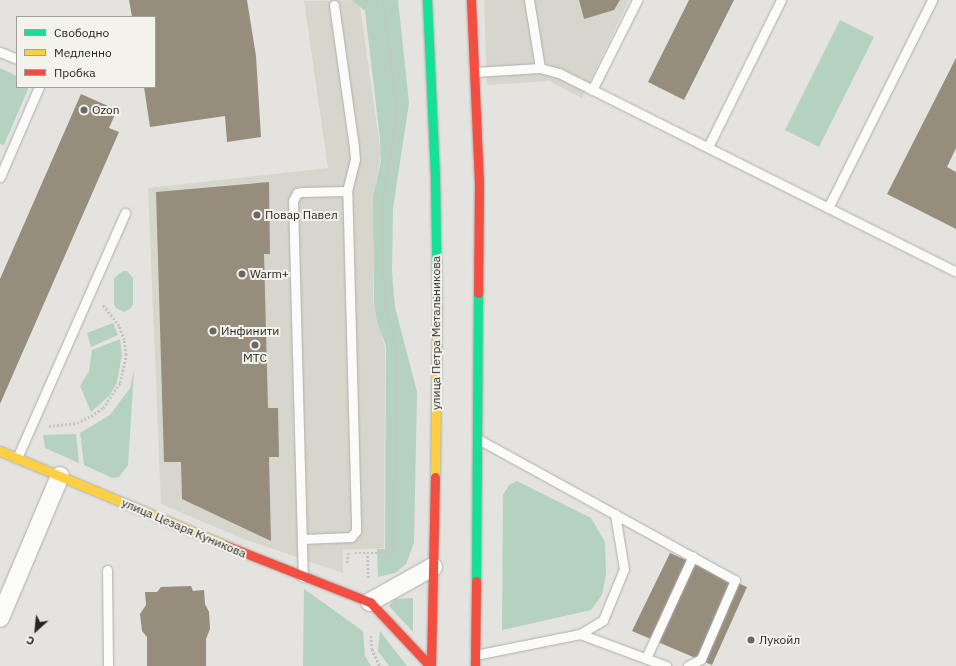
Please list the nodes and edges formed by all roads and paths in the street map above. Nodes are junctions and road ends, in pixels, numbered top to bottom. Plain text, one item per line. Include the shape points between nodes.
1 (383, 0) edge
2 (427, 0) edge
3 (472, 0) edge
4 (529, 0) edge
5 (637, 0) edge
6 (782, 0) edge
7 (932, 0) edge
8 (334, 5) dead end
9 (0, 52) edge
10 (16, 59) edge
11 (540, 68) junction
12 (474, 72) junction
13 (39, 88) edge
14 (592, 90) junction
15 (708, 147) junction
16 (0, 177) edge
17 (348, 191) junction
18 (828, 208) junction
19 (125, 213) dead end
20 (956, 272) edge
21 (89, 295) junction
22 (33, 422) junction
23 (477, 439) junction
24 (2, 452) edge
25 (17, 458) junction
26 (0, 464) edge
27 (60, 476) junction
28 (615, 514) junction
29 (302, 539) junction
30 (367, 553) junction
31 (693, 556) junction
32 (347, 563) dead end
33 (433, 567) junction
34 (108, 570) dead end
35 (303, 577) junction
36 (370, 602) junction
37 (0, 618) edge
38 (371, 634) dead end
39 (580, 634) junction
40 (475, 655) junction
41 (646, 658) junction
42 (108, 666) edge
43 (380, 666) edge
44 (430, 666) edge
45 (475, 666) edge
46 (666, 666) edge
47 (688, 666) edge

1 - 30 path via 397,116 381,206 385,306 397,351 393,553
2 - 33 main road, улица Петра Метальникова via 435,177 438,359
3 - 12 main road
4 - 11 lane
5 - 14 lane
6 - 15 lane
7 - 18 lane
8 - 17 lane via 355,154
9 - 10 lane
11 - 12 lane
11 - 14 lane via 559,73
12 - 23 main road via 479,184
13 - 16 lane
14 - 15 lane
15 - 18 lane
17 - 29 lane via 356,524 351,537
17 - 29 lane via 301,192 294,196 293,201
18 - 20 lane
19 - 21 lane
21 - 22 lane
21 - 22 path via 111,314 124,340 126,355 120,383 103,408 77,423 55,426
22 - 25 lane
23 - 28 lane
23 - 40 main road
24 - 25 main road, улица Цезаря Куникова
24 - 26 lane
25 - 27 main road, улица Цезаря Куникова
27 - 35 main road, улица Цезаря Куникова
27 - 37 street
28 - 31 lane
28 - 39 lane via 624,570 603,620
29 - 35 lane
30 - 32 path via 348,554
30 - 36 path
31 - 41 lane
31 - 47 lane via 735,580 701,659
33 - 36 street
33 - 44 main road, улица Петра Метальникова
34 - 42 lane
35 - 36 main road, улица Цезаря Куникова
36 - 44 main road
38 - 43 path via 372,649
39 - 40 lane
39 - 41 lane
40 - 45 main road
41 - 46 lane

